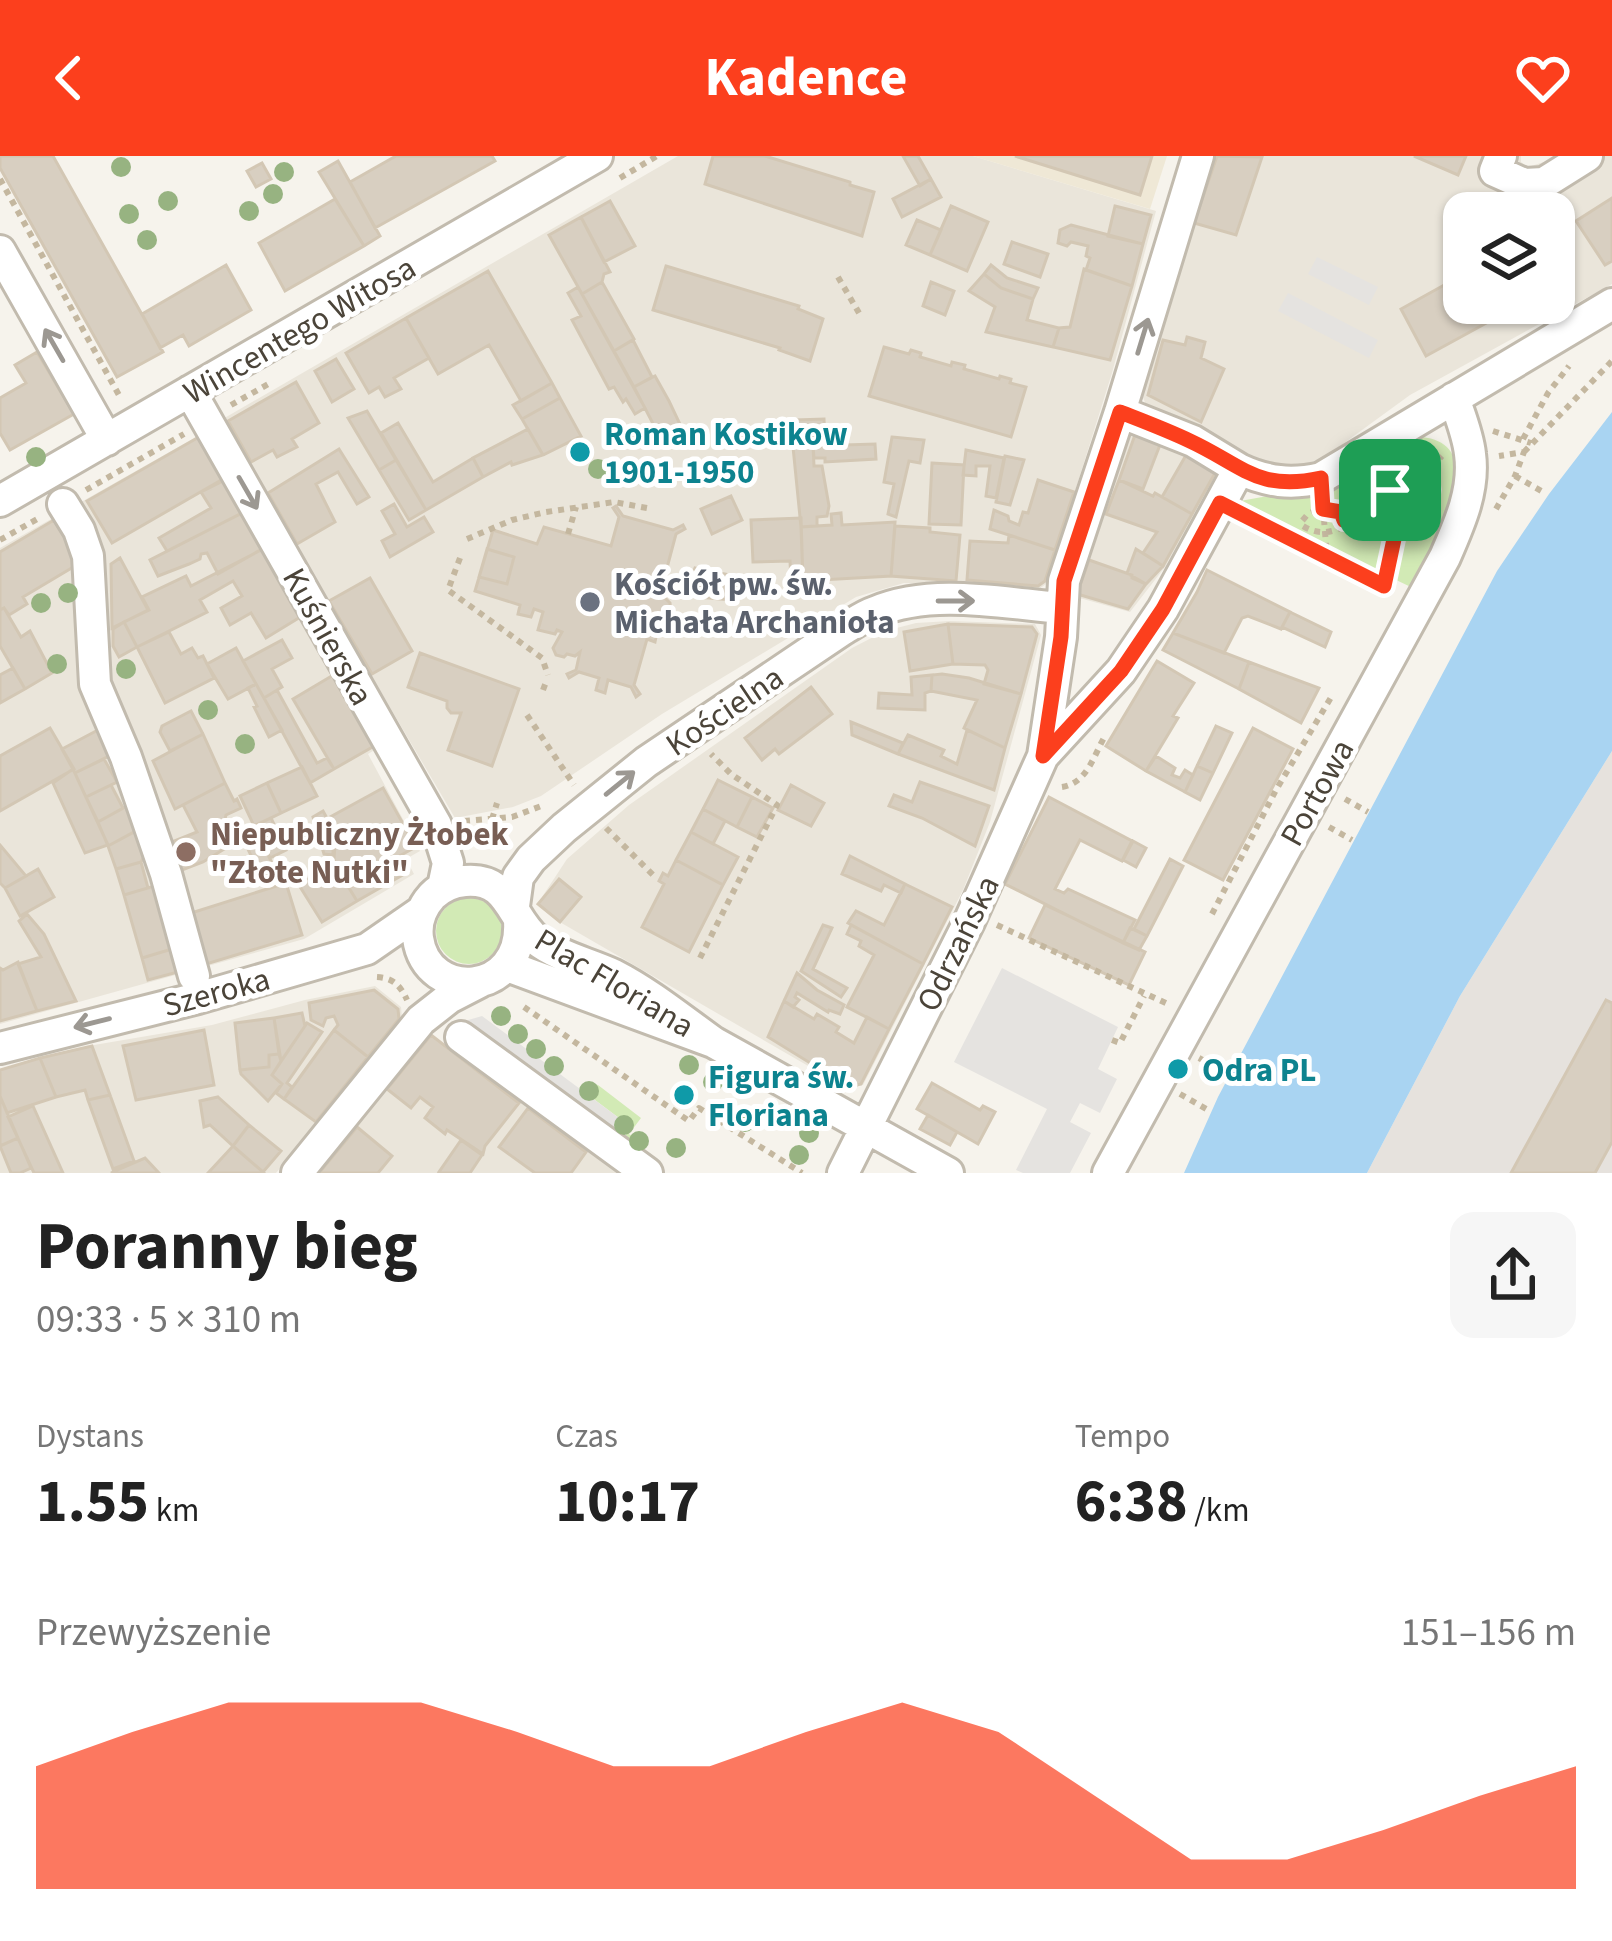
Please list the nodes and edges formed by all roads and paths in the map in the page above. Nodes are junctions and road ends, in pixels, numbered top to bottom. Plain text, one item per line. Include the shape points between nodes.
1 (598, 156) edge
2 (1198, 156) edge
3 (1501, 156) edge
4 (1587, 156) edge
5 (0, 179) edge
6 (0, 251) edge
7 (838, 277) dead end
8 (1612, 304) edge
9 (860, 313) dead end
10 (1612, 362) edge
11 (1570, 364) dead end
12 (190, 392) junction
13 (120, 397) dead end
14 (1454, 398) junction
15 (1120, 412) junction
16 (1523, 439) dead end
17 (107, 440) junction
18 (1524, 452) dead end
19 (1239, 469) junction
20 (1515, 476) dead end
21 (1545, 493) dead end
22 (1322, 494) junction
23 (0, 501) edge
24 (1220, 503) junction
25 (63, 504) dead end
26 (576, 507) junction
27 (652, 508) dead end
28 (1374, 518) junction
29 (1344, 520) junction
30 (1397, 525) junction
31 (1325, 532) junction
32 (568, 534) dead end
33 (466, 539) dead end
34 (460, 557) dead end
35 (1327, 557) junction
36 (1384, 586) junction
37 (1395, 591) dead end
38 (1061, 608) junction
39 (546, 682) dead end
40 (1339, 684) dead end
41 (527, 715) dead end
42 (704, 746) dead end
43 (1043, 756) junction
44 (561, 795) dead end
45 (1340, 796) dead end
46 (497, 802) dead end
47 (1368, 812) dead end
48 (492, 819) junction
49 (547, 820) dead end
50 (599, 821) dead end
51 (451, 822) dead end
52 (1325, 824) dead end
53 (1352, 840) dead end
54 (653, 876) dead end
55 (433, 899) junction
56 (516, 913) junction
57 (988, 921) dead end
58 (1206, 928) dead end
59 (424, 957) junction
60 (700, 958) dead end
61 (494, 974) junction
62 (194, 976) dead end
63 (374, 977) dead end
64 (1145, 994) junction
65 (516, 1001) dead end
66 (415, 1014) junction
67 (1160, 1022) dead end
68 (461, 1037) dead end
69 (1112, 1040) dead end
70 (712, 1042) junction
71 (0, 1048) edge
72 (1193, 1054) dead end
73 (1228, 1073) dead end
74 (1175, 1091) dead end
75 (1208, 1110) dead end
76 (867, 1128) junction
77 (297, 1173) edge
78 (647, 1173) edge
79 (802, 1173) edge
80 (843, 1173) edge
81 (948, 1173) edge
82 (1108, 1173) edge

1 - 12 street, Wincentego Witosa
15 -> 2 street, Odrzańska
3 - 4 street via 1495,170 1524,184 1544,183
5 - 13 path
17 -> 6 street
7 - 9 path
8 - 14 street
10 - 18 path
11 - 16 path
12 - 17 street, Wincentego Witosa
12 -> 55 street, Kuśnierska via 436,825 448,863
14 - 22 street
14 - 82 street, Portowa via 1471,477 1445,557
15 - 19 street
15 - 38 street, Odrzańska
17 - 23 street, Wincentego Witosa
19 - 22 street
19 - 24 street, Odrzańska
20 - 21 path
22 - 29 path
22 - 31 path
22 - 31 path via 1302,521
24 - 35 path
24 - 43 street, Odrzańska via 1121,671
25 - 62 street via 88,556 93,678 166,874
26 - 27 path
26 - 32 path
26 - 33 path
28 - 29 path
28 - 30 path via 1378,528
28 - 30 path via 1402,479 1423,475 1430,480 1426,502
29 - 31 path
30 - 36 path
31 - 35 path
34 - 39 path via 448,590 542,658
35 - 36 path
36 - 37 path
38 - 43 street, Odrzańska
56 -> 38 street, Kościelna via 518,877 564,828 646,762 842,630 917,601
40 - 58 path
41 - 44 path via 574,785
42 - 60 path via 777,805
43 - 76 street, Odrzańska
45 - 47 path
46 - 48 path
48 - 49 path via 548,804
48 - 51 path
50 - 54 path
52 - 53 path
55 - 56 street via 474,880 503,893
55 - 59 street via 418,926
55 -> 71 street, Szeroka via 367,949
56 - 61 street via 516,952
56 - 70 street, Plac Floriana via 539,943 615,976
57 - 64 path
59 - 61 street via 464,983
59 - 66 street via 426,993
61 - 66 street
61 - 70 street, Plac Floriana
63 - 66 path via 390,978
64 - 67 path via 1168,1004
64 - 69 path via 1120,1043
65 - 79 path via 689,1121 698,1108
66 - 77 street
68 - 78 street
70 - 76 street, Plac Floriana
72 - 73 path
74 - 75 path
76 - 80 street, Odrzańska
76 - 81 street, Plac Floriana

